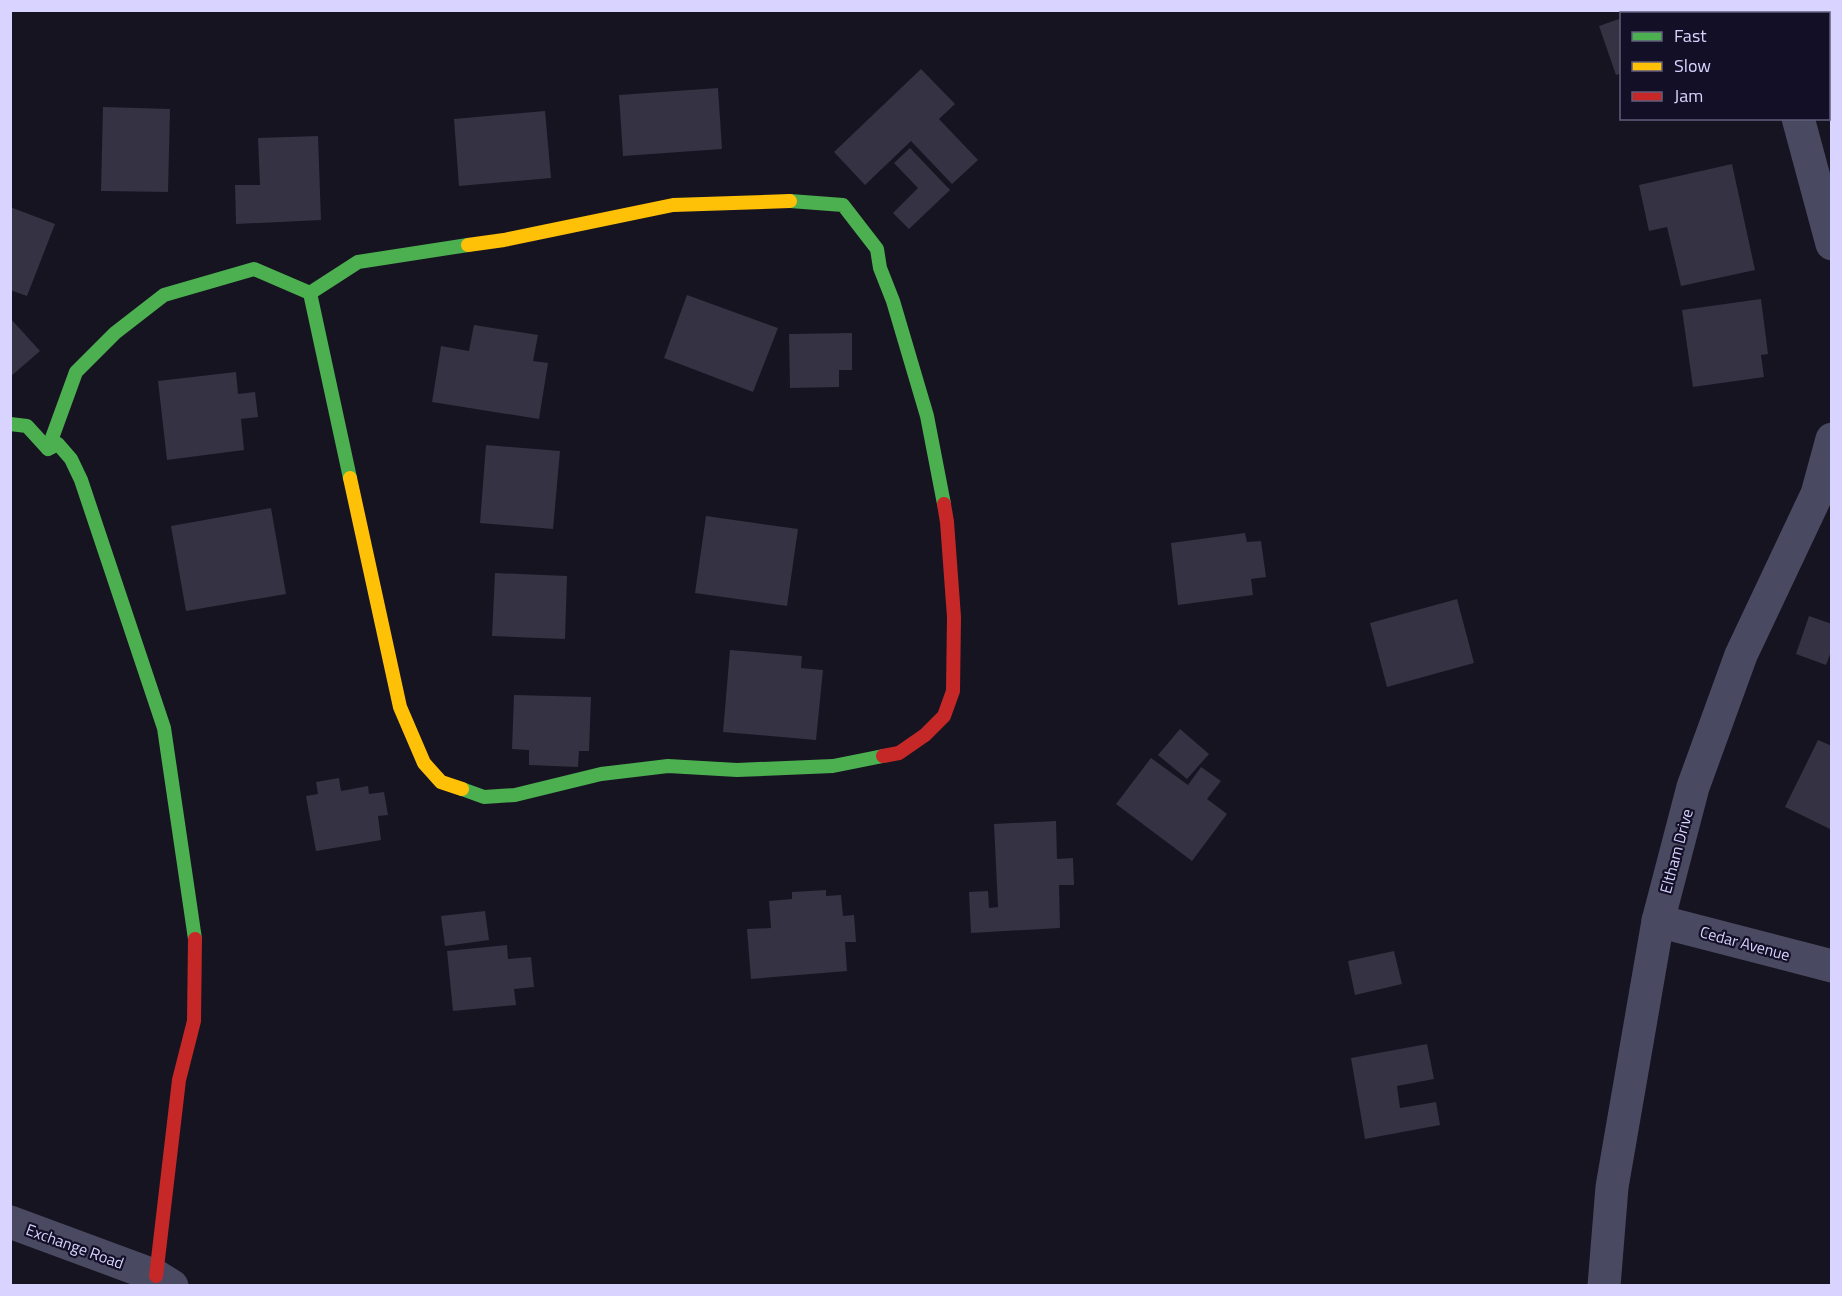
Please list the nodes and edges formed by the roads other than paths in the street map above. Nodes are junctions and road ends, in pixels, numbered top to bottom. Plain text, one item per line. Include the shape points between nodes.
1 (1799, 120) edge
2 (1832, 244) edge
3 (310, 293) junction
4 (10, 424) edge
5 (1832, 439) edge
6 (48, 449) junction
7 (1658, 921) junction
8 (1832, 966) edge
9 (10, 1222) edge
10 (164, 1281) edge
11 (1604, 1286) edge

1 - 2 street
3 - 3 street via 358,262 504,240 673,205 801,201 843,205 877,249 927,417 947,522 954,617 953,691 944,716 899,753 833,766 736,770 668,766 601,774 515,795 484,797 441,782 424,763 400,707
3 - 6 street via 254,269 164,295 115,333 76,372
4 - 6 street via 27,426
5 - 7 street, Eltham Drive via 1817,494 1741,655 1693,787
6 - 10 street via 58,444 81,480 164,728 195,933 194,1021 179,1080
7 - 8 street, Cedar Avenue
7 - 11 street, Eltham Drive via 1612,1187
9 - 10 street, Exchange Road

